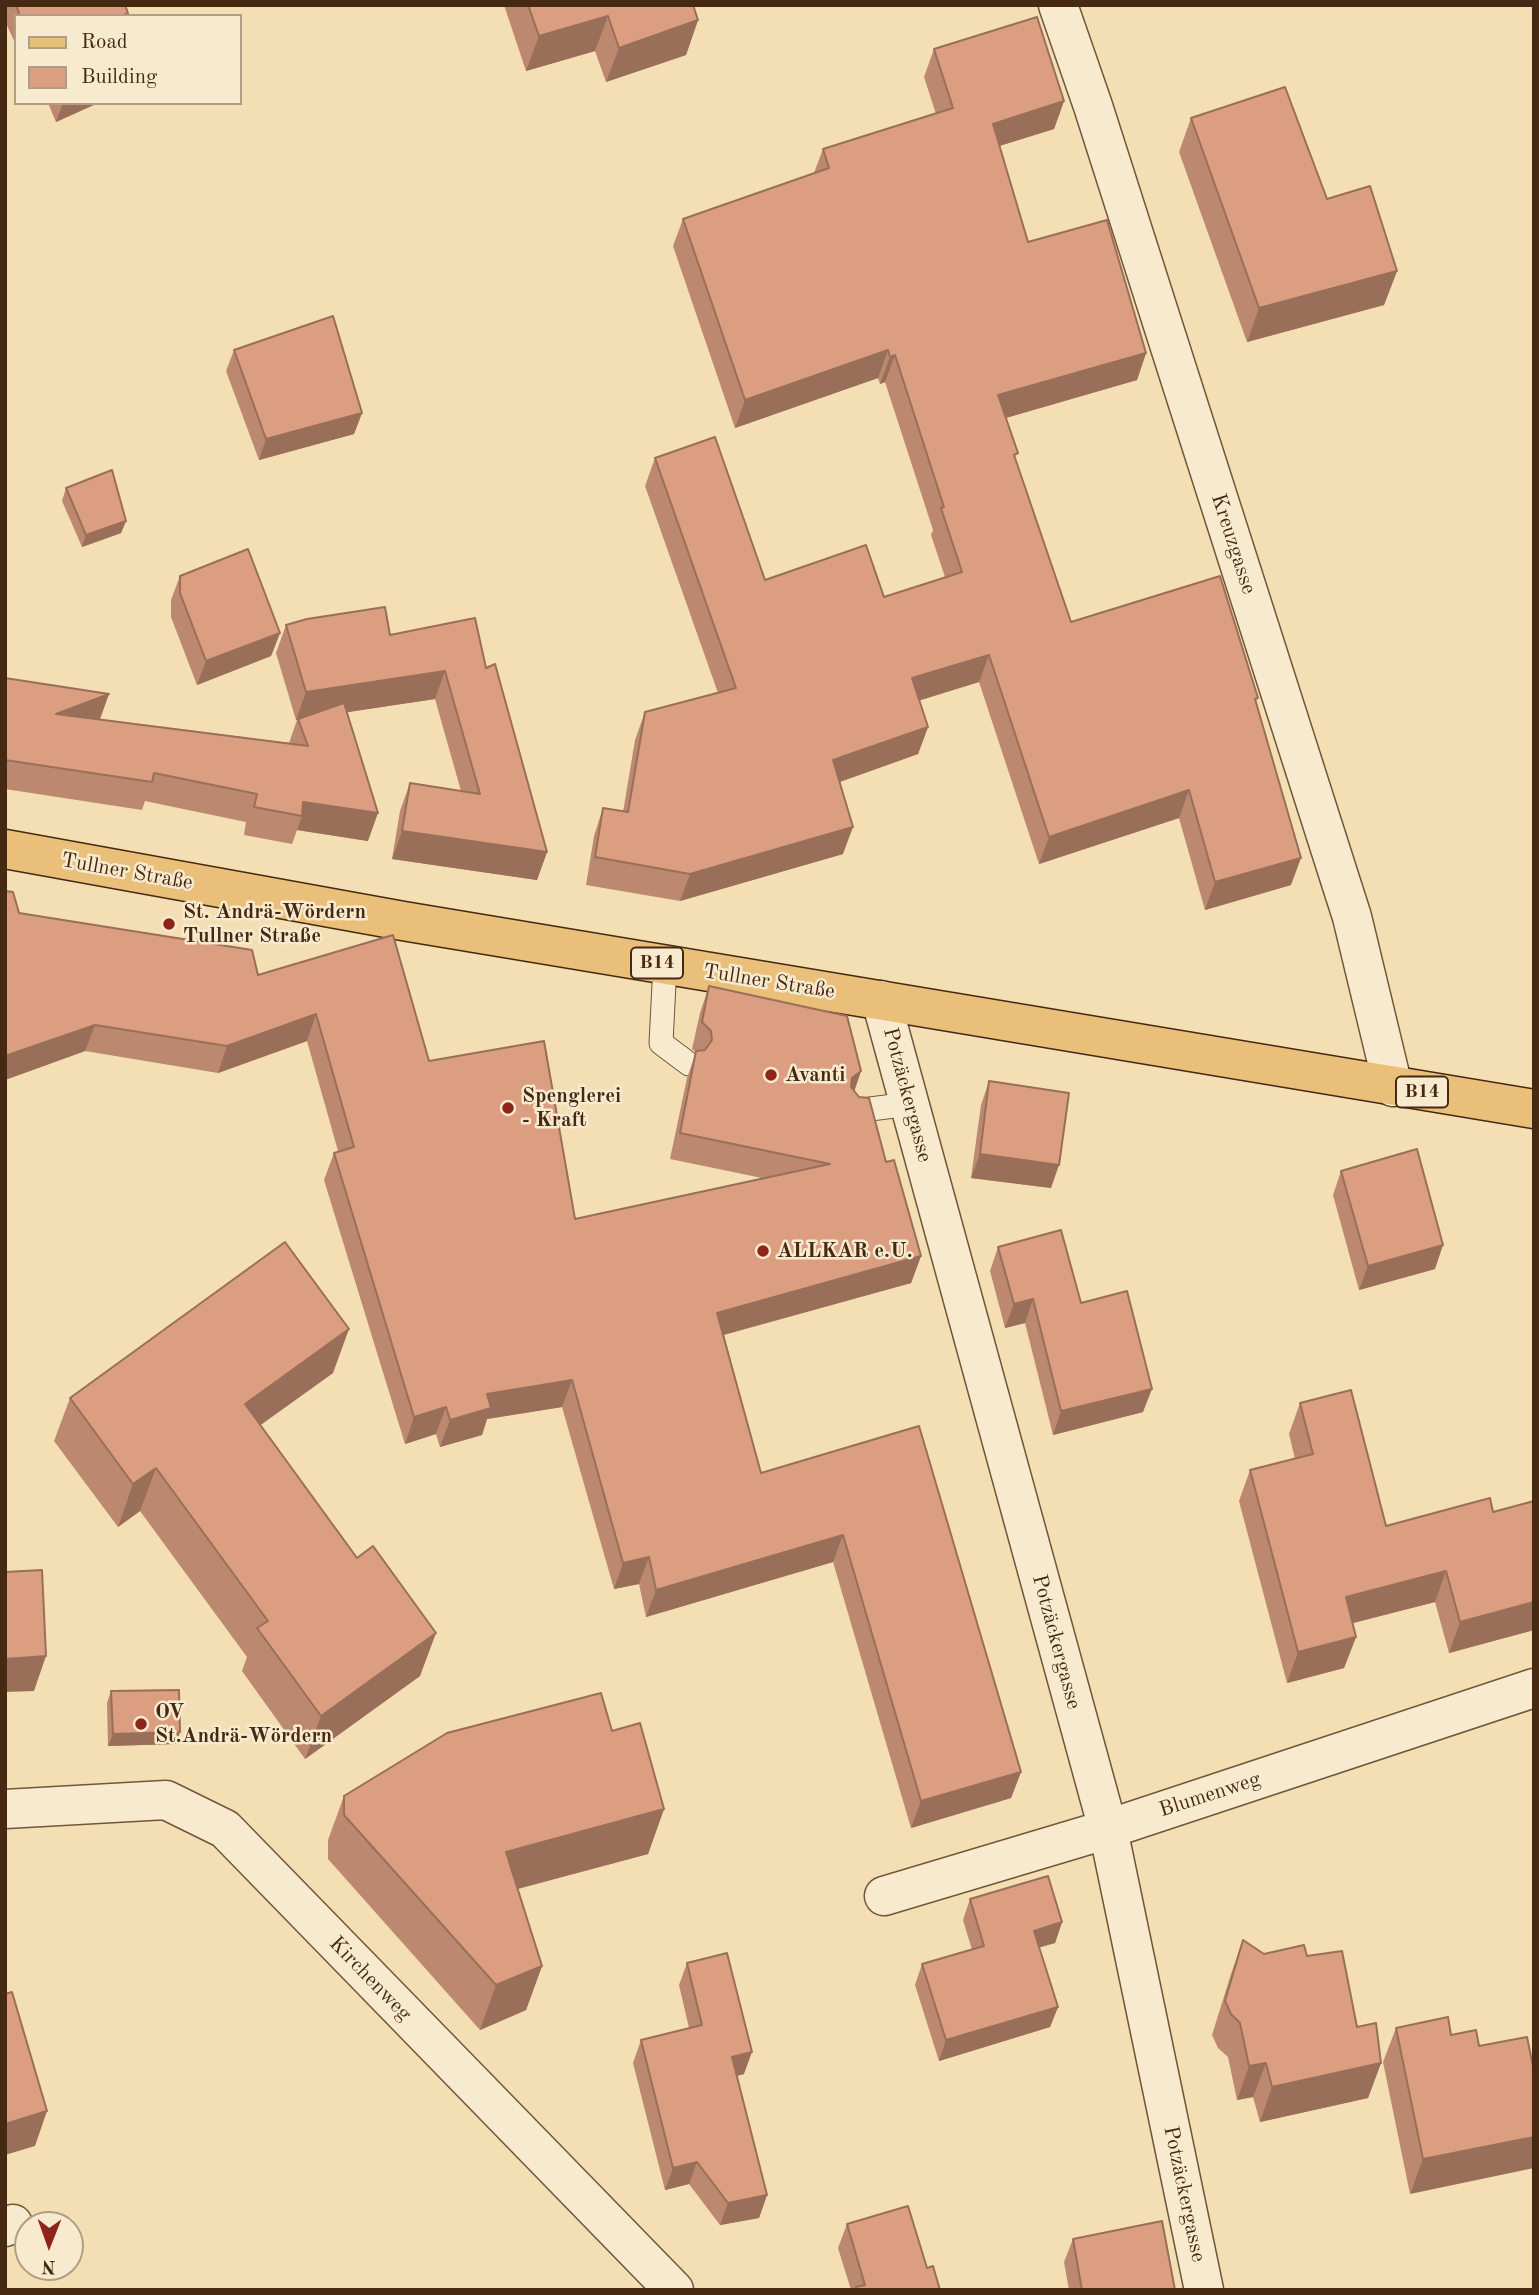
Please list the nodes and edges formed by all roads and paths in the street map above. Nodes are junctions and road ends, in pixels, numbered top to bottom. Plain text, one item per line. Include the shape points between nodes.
1 (1058, 5) edge
2 (5, 849) edge
3 (665, 964) junction
4 (881, 1000) junction
5 (689, 1064) dead end
6 (1393, 1087) junction
7 (909, 1104) junction
8 (1534, 1109) edge
9 (855, 1111) edge
10 (1534, 1688) edge
11 (5, 1809) edge
12 (1108, 1829) junction
13 (884, 1896) dead end
14 (674, 2290) edge
15 (1204, 2290) edge

1 - 6 street, Kreuzgasse via 1352,917
2 - 3 main road, Tullner Straße / B14
3 - 4 main road, Tullner Straße / B14
3 - 5 lane via 661,1042
4 - 6 main road, Tullner Straße / B14
4 - 7 street, Potzäckergasse
6 - 8 main road, Tullner Straße / B14
7 - 9 lane
7 - 12 street, Potzäckergasse
10 - 12 street, Blumenweg
11 - 14 street, Kirchenweg via 166,1800 225,1829
12 - 13 street, Blumenweg
12 - 15 street, Potzäckergasse

